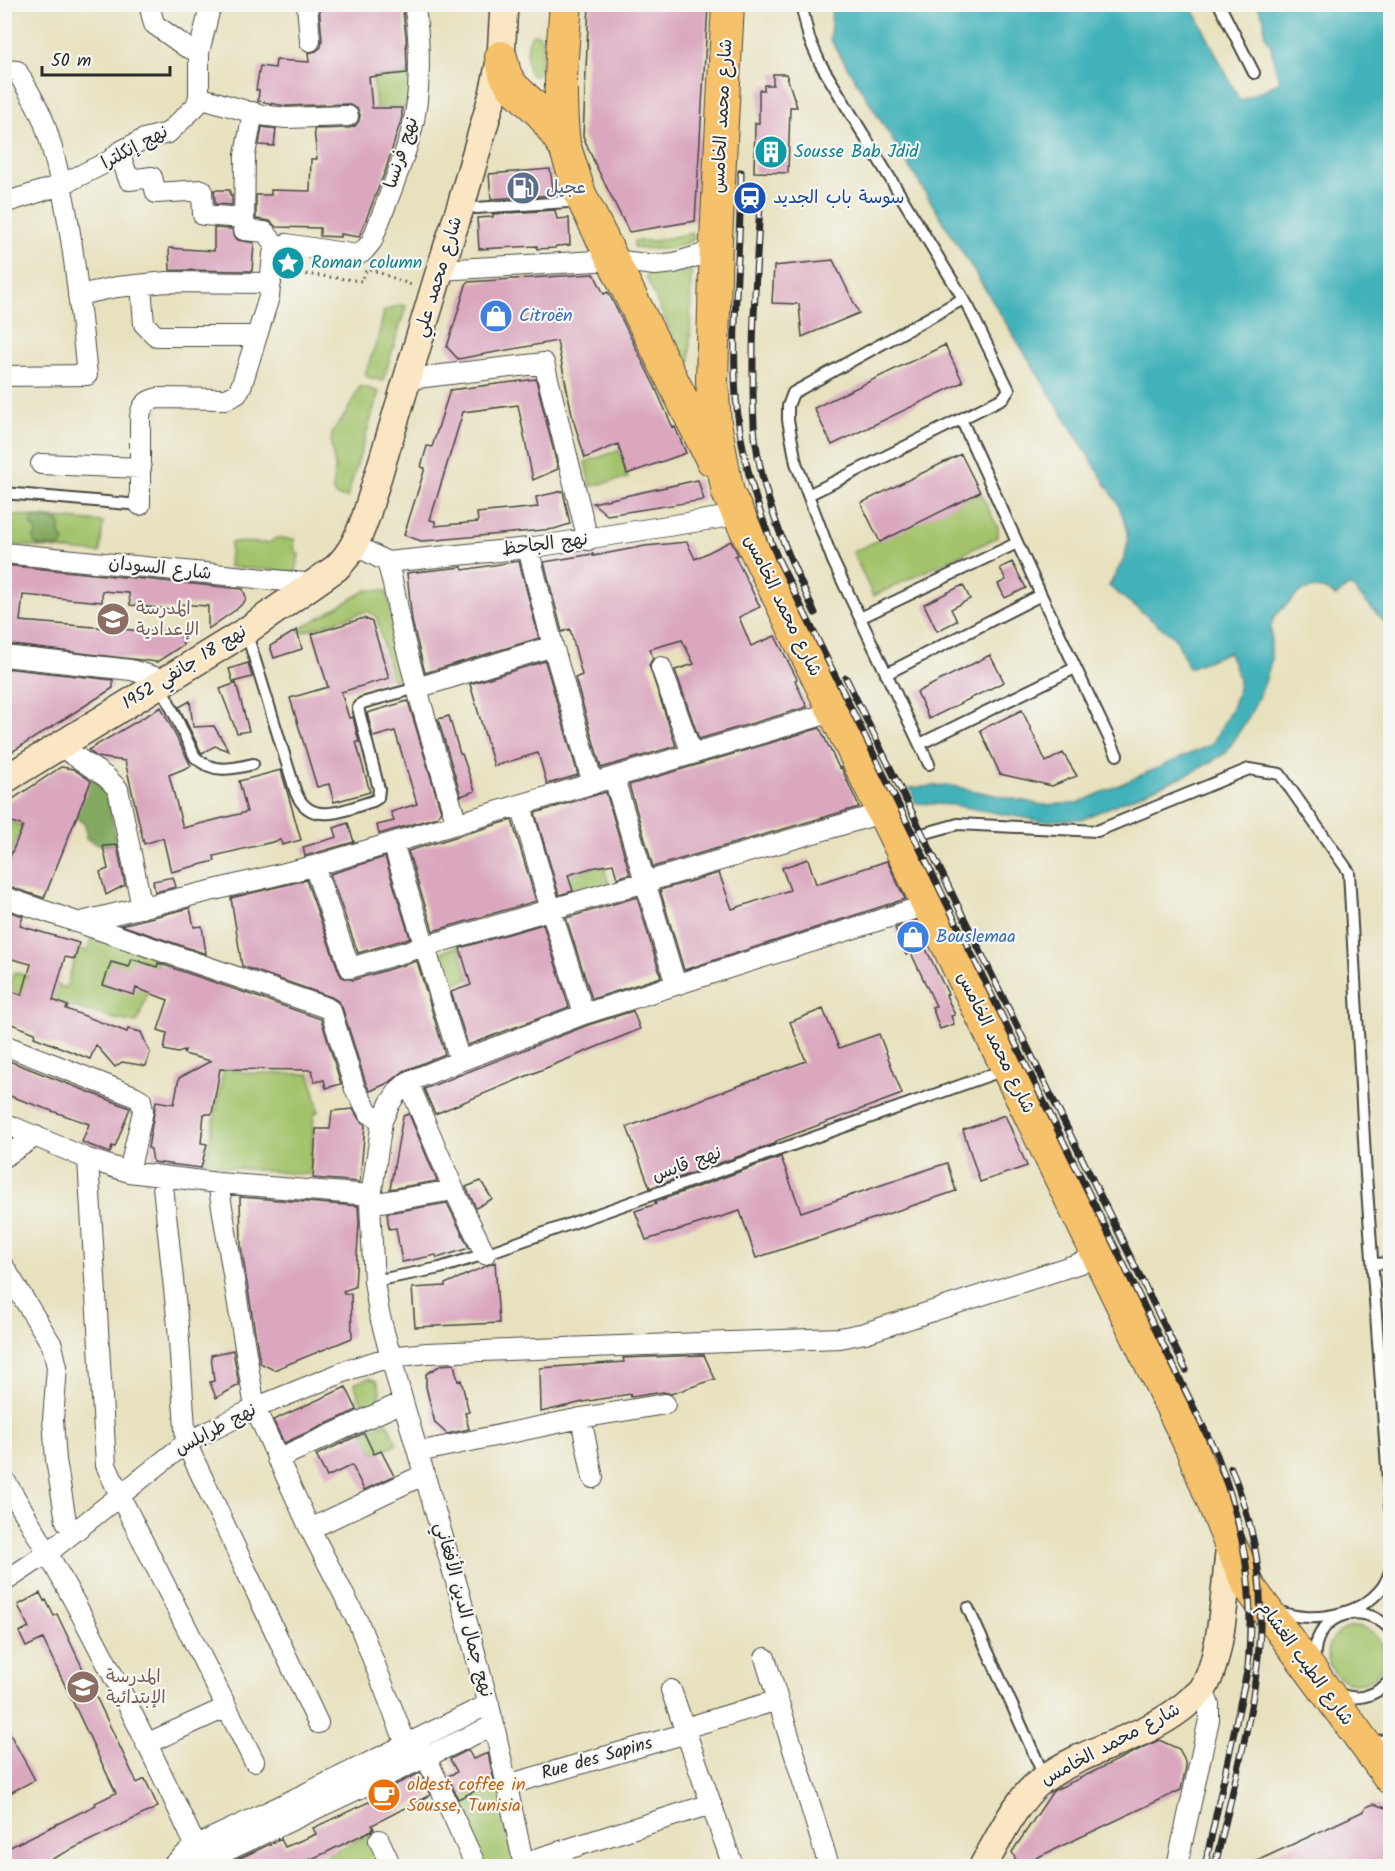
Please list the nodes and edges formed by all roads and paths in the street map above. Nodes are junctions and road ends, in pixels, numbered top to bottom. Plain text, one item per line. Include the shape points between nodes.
1 (149, 4) edge
2 (211, 4) edge
3 (307, 4) edge
4 (414, 4) edge
5 (504, 4) edge
6 (566, 4) edge
7 (728, 4) edge
8 (801, 4) edge
9 (1219, 4) edge
10 (310, 41) dead end
11 (199, 52) junction
12 (501, 57) junction
13 (4, 70) edge
14 (1254, 73) dead end
15 (199, 97) junction
16 (253, 112) junction
17 (348, 116) dead end
18 (565, 147) junction
19 (118, 152) junction
20 (61, 185) junction
21 (580, 194) junction
22 (462, 202) junction
23 (4, 203) edge
24 (243, 218) junction
25 (716, 238) junction
26 (278, 247) junction
27 (360, 253) junction
28 (613, 260) junction
29 (440, 270) junction
30 (373, 271) dead end
31 (271, 276) junction
32 (404, 282) dead end
33 (141, 285) junction
34 (78, 295) junction
35 (963, 298) junction
36 (248, 336) dead end
37 (4, 376) edge
38 (408, 379) junction
39 (961, 419) junction
40 (41, 464) dead end
41 (141, 468) junction
42 (4, 493) edge
43 (808, 495) junction
44 (733, 504) junction
45 (140, 505) joint
46 (588, 540) junction
47 (1017, 543) junction
48 (355, 545) junction
49 (528, 548) junction
50 (4, 553) edge
51 (387, 562) junction
52 (315, 584) junction
53 (1041, 595) junction
54 (860, 618) junction
55 (246, 630) junction
56 (553, 646) junction
57 (4, 656) edge
58 (661, 667) dead end
59 (1075, 668) junction
60 (886, 674) junction
61 (160, 684) junction
62 (417, 688) junction
63 (833, 712) junction
64 (920, 744) junction
65 (60, 746) junction
66 (692, 754) junction
67 (1117, 755) dead end
68 (254, 764) dead end
69 (929, 764) dead end
70 (614, 778) junction
71 (4, 780) edge
72 (593, 784) junction
73 (521, 806) junction
74 (882, 813) junction
75 (457, 824) junction
76 (393, 843) junction
77 (897, 845) junction
78 (314, 866) junction
79 (646, 882) junction
80 (4, 897) edge
81 (927, 905) junction
82 (142, 908) junction
83 (551, 910) junction
84 (81, 921) junction
85 (425, 948) junction
86 (676, 985) junction
87 (584, 1014) junction
88 (4, 1045) edge
89 (460, 1061) junction
90 (1007, 1069) junction
91 (408, 1082) junction
92 (382, 1121) junction
93 (4, 1123) edge
94 (36, 1136) junction
95 (4, 1157) edge
96 (88, 1159) junction
97 (129, 1172) junction
98 (162, 1177) junction
99 (218, 1183) junction
100 (454, 1190) junction
101 (370, 1200) junction
102 (485, 1254) junction
103 (1099, 1257) junction
104 (1390, 1263) edge
105 (1374, 1264) junction
106 (4, 1267) edge
107 (374, 1281) junction
108 (390, 1357) junction
109 (403, 1402) junction
110 (665, 1404) dead end
111 (255, 1408) junction
112 (582, 1418) junction
113 (186, 1443) junction
114 (418, 1452) junction
115 (277, 1459) junction
116 (425, 1474) junction
117 (593, 1478) dead end
118 (4, 1479) edge
119 (120, 1496) junction
120 (1390, 1509) edge
121 (310, 1529) junction
122 (73, 1532) junction
123 (1230, 1544) junction
124 (49, 1552) junction
125 (1390, 1571) edge
126 (4, 1582) edge
127 (1261, 1604) junction
128 (968, 1608) dead end
129 (1345, 1614) junction
130 (1390, 1629) edge
131 (765, 1658) dead end
132 (1318, 1680) junction
133 (1390, 1682) edge
134 (671, 1690) dead end
135 (1203, 1690) junction
136 (778, 1700) junction
137 (489, 1704) junction
138 (227, 1707) junction
139 (318, 1723) dead end
140 (494, 1725) junction
141 (686, 1731) junction
142 (1356, 1733) junction
143 (1390, 1740) edge
144 (412, 1742) junction
145 (146, 1744) junction
146 (426, 1757) junction
147 (254, 1761) dead end
148 (1045, 1778) junction
149 (1390, 1778) edge
150 (507, 1785) junction
151 (711, 1804) junction
152 (379, 1840) dead end
153 (201, 1858) edge
154 (524, 1865) edge
155 (174, 1866) edge
156 (391, 1866) edge
157 (476, 1866) edge
158 (733, 1866) edge
159 (829, 1866) edge
160 (983, 1866) edge
161 (1177, 1866) edge

1 - 11 street via 154,24
2 - 11 street
3 - 10 street
4 - 27 street, نهج فرنسا via 418,24 417,90 411,132 372,241
5 - 12 main road, شارع محمد علي
6 - 18 main road via 560,76
7 - 25 main road, شارع محمد الخامس
8 - 35 lane via 820,63
9 - 14 lane
11 - 15 street
12 - 18 main road via 512,86 542,114
12 - 22 main road, شارع محمد علي
13 - 20 street via 17,71 45,123
15 - 16 street
15 - 19 street, نهج إنكلترا via 196,106 168,133
16 - 17 street via 285,118
16 - 24 street via 245,154
18 - 21 main road
19 - 20 street, نهج إنكلترا via 111,160
19 - 24 street via 129,180 152,177 156,193 202,190 203,215
20 - 23 street, نهج إنكلترا
20 - 34 street
21 - 22 lane via 568,202 476,208
21 - 28 main road
22 - 29 main road, شارع محمد علي
24 - 26 street via 244,230 265,232
25 - 28 street via 704,254 674,263
25 - 44 main road, شارع محمد الخامس via 712,381 715,423
26 - 27 street via 286,244
26 - 31 street via 273,254
27 - 31 path via 369,261 362,281
28 - 29 street
28 - 44 main road
29 - 38 main road, شارع محمد علي
30 - 32 path
31 - 33 street
31 - 41 street via 269,297 240,390 226,399 158,398 147,402 140,417
33 - 34 street
33 - 36 street via 144,324 156,336
34 - 37 street via 92,377
35 - 39 lane via 1008,390 1003,398
35 - 43 lane via 793,393 788,420 796,463
38 - 46 street via 544,363
38 - 48 main road, شارع محمد علي
39 - 43 lane
39 - 47 lane
40 - 41 street
41 - 45 street
42 - 45 lane
43 - 54 lane
44 - 46 street, نهج الجاحظ
44 - 63 main road, شارع محمد الخامس
46 - 49 street, نهج الجاحظ
47 - 53 lane
47 - 54 lane
48 - 51 street
48 - 52 main road, نهج 18 جانفي 1952 via 346,559
49 - 51 street, نهج الجاحظ
49 - 56 street
50 - 52 street, شارع السودان
51 - 62 street
52 - 55 main road, نهج 18 جانفي 1952
53 - 59 lane
53 - 60 lane
54 - 60 lane
55 - 61 main road, نهج 18 جانفي 1952
55 - 62 lane via 296,793 300,802 313,812 331,813 378,798 358,708
56 - 62 street
56 - 72 street
57 - 61 street via 131,670 155,677
58 - 66 street
59 - 64 lane
59 - 67 lane
60 - 64 lane
61 - 65 main road, نهج 18 جانفي 1952
61 - 68 lane via 201,763 220,770
62 - 75 street
63 - 66 street
63 - 74 main road, شارع محمد الخامس
64 - 69 lane
65 - 71 main road, نهج 18 جانفي 1952
65 - 82 street via 118,789
66 - 70 street
70 - 72 street
70 - 79 street
72 - 73 street
73 - 75 street
73 - 83 street
74 - 77 main road, شارع محمد الخامس
74 - 79 street
75 - 76 street
76 - 78 street
76 - 85 street
77 - 81 main road, شارع محمد الخامس
77 - 105 lane via 958,824 1097,831 1248,769 1280,774 1349,872
78 - 82 street
78 - 85 street via 350,968
79 - 83 street
79 - 86 street
80 - 84 street
81 - 86 street
81 - 90 main road, شارع محمد الخامس
82 - 84 street
83 - 85 street
83 - 87 street
84 - 92 street via 327,1008 355,1089 369,1113
85 - 89 street
86 - 87 street
87 - 89 street
88 - 97 street via 141,1100 143,1111
89 - 91 street
90 - 102 lane, نهج قابس
90 - 103 main road, شارع محمد الخامس
91 - 92 street, نهج جمال الدين الأفغاني via 390,1103
91 - 100 street
92 - 101 street, نهج جمال الدين الأفغاني
93 - 94 street
94 - 95 street
94 - 96 street
96 - 97 street
96 - 119 street via 106,1465
97 - 98 street
98 - 99 street
98 - 113 street
99 - 101 street
99 - 111 street
100 - 101 street
100 - 102 street
101 - 107 street, نهج جمال الدين الأفغاني
102 - 107 lane, نهج قابس
103 - 108 street, نهج طرابلس via 840,1338
103 - 123 main road, شارع محمد الخامس via 1191,1447
104 - 105 lane
105 - 120 lane
106 - 122 street via 52,1345 57,1367 53,1420 56,1460 66,1521
107 - 108 street, نهج جمال الدين الأفغاني
108 - 109 street, نهج جمال الدين الأفغاني
108 - 111 street, نهج طرابلس
109 - 114 street, نهج جمال الدين الأفغاني
109 - 115 street
110 - 112 street
111 - 113 street, نهج طرابلس
111 - 115 street
112 - 114 street
112 - 117 street
113 - 119 street, نهج طرابلس
113 - 139 street
114 - 116 street, نهج جمال الدين الأفغاني
115 - 121 street
116 - 121 street
116 - 137 street, نهج جمال الدين الأفغاني
118 - 124 street
119 - 122 street, نهج طرابلس
119 - 138 street
121 - 144 street via 359,1624
122 - 124 street, نهج طرابلس
123 - 127 main road, شارع الطيب الغشام
123 - 135 main road, شارع محمد الخامس via 1213,1666
124 - 126 street, نهج طرابلس
124 - 145 street
125 - 129 lane via 1383,1588
127 - 129 lane via 1301,1616
127 - 132 main road, شارع الطيب الغشام
128 - 148 lane
129 - 130 lane via 1371,1615
129 - 132 lane via 1333,1620 1316,1640
131 - 136 street
132 - 133 lane via 1341,1695 1355,1698 1369,1696
132 - 142 main road, شارع الطيب الغشام
134 - 141 street
135 - 148 main road, شارع محمد الخامس via 1155,1725
135 - 161 street via 1209,1720
136 - 141 street, Rue des Sapins
136 - 159 street
137 - 140 street, نهج جمال الدين الأفغاني
137 - 144 street
138 - 145 street
138 - 147 street
140 - 146 street
140 - 150 street, نهج جمال الدين الأفغاني
141 - 150 street, Rue des Sapins
141 - 151 street
142 - 143 lane
142 - 149 main road, شارع الطيب الغشام
144 - 146 street
144 - 153 street
145 - 153 street
146 - 153 street
146 - 157 street
148 - 160 main road, شارع محمد الخامس via 1017,1808
150 - 154 street, نهج جمال الدين الأفغاني
151 - 154 street
151 - 158 street
152 - 156 street
153 - 155 street

